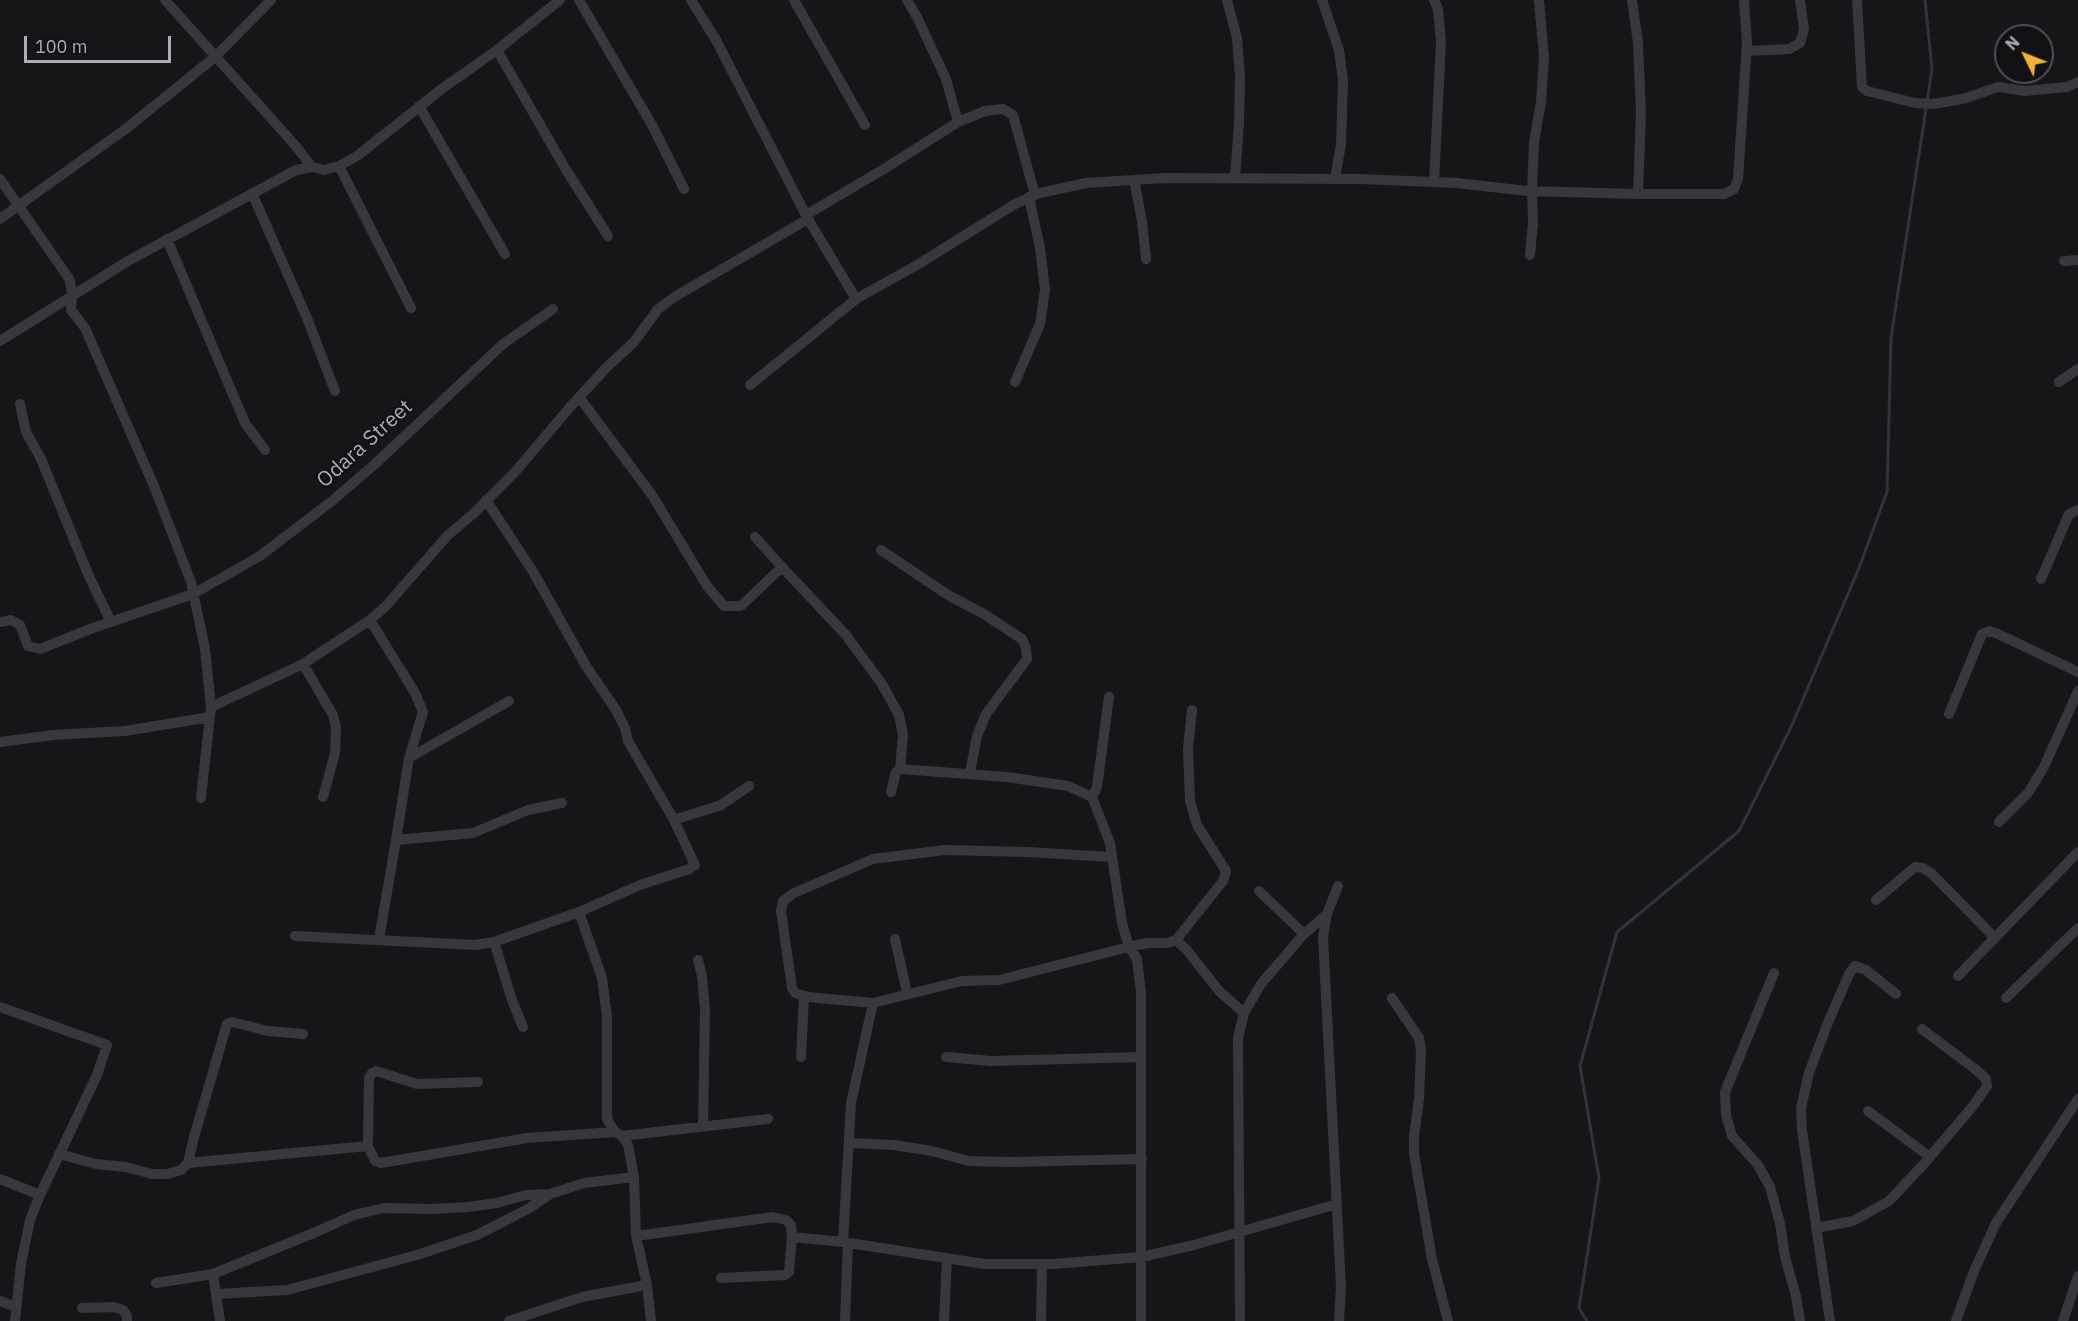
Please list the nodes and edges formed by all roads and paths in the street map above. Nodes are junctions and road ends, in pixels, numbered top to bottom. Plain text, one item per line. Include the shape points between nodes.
1 (165, 0) edge
2 (271, 0) edge
3 (560, 0) edge
4 (579, 0) edge
5 (691, 0) edge
6 (794, 0) edge
7 (907, 0) edge
8 (1227, 0) edge
9 (1322, 0) edge
10 (1434, 0) edge
11 (1539, 0) edge
12 (1632, 0) edge
13 (1744, 0) edge
14 (1800, 0) edge
15 (1857, 0) edge
16 (497, 50) junction
17 (1747, 51) junction
18 (215, 57) junction
19 (2078, 82) edge
20 (419, 106) junction
21 (958, 122) junction
22 (866, 125) dead end
23 (339, 166) junction
24 (312, 167) junction
25 (1235, 178) junction
26 (0, 179) edge
27 (1335, 179) junction
28 (1134, 180) junction
29 (1434, 182) junction
30 (684, 189) dead end
31 (1532, 191) junction
32 (252, 193) junction
33 (1638, 194) junction
34 (1032, 196) junction
35 (19, 207) junction
36 (807, 217) junction
37 (0, 219) edge
38 (608, 236) dead end
39 (167, 239) junction
40 (505, 254) dead end
41 (1530, 255) dead end
42 (1146, 259) dead end
43 (2078, 260) edge
44 (2064, 261) dead end
45 (72, 296) junction
46 (856, 299) junction
47 (411, 308) dead end
48 (553, 309) dead end
49 (0, 340) edge
50 (2078, 369) edge
51 (1015, 382) dead end
52 (2059, 382) dead end
53 (750, 385) dead end
54 (335, 391) dead end
55 (579, 397) junction
56 (20, 404) dead end
57 (265, 450) dead end
58 (486, 500) junction
59 (2078, 510) edge
60 (755, 537) dead end
61 (881, 550) dead end
62 (782, 567) junction
63 (2041, 579) dead end
64 (194, 594) junction
65 (370, 620) junction
66 (0, 622) edge
67 (111, 622) junction
68 (303, 664) junction
69 (2078, 672) edge
70 (2078, 691) edge
71 (1108, 697) dead end
72 (509, 701) dead end
73 (1192, 710) dead end
74 (211, 712) junction
75 (1949, 714) dead end
76 (0, 742) edge
77 (409, 758) junction
78 (900, 769) junction
79 (970, 773) junction
80 (749, 786) dead end
81 (891, 792) dead end
82 (323, 797) dead end
83 (1092, 797) junction
84 (201, 798) dead end
85 (562, 803) dead end
86 (674, 820) junction
87 (1999, 822) dead end
88 (396, 840) junction
89 (2078, 852) edge
90 (1111, 857) junction
91 (1338, 886) dead end
92 (1259, 891) dead end
93 (1876, 900) dead end
94 (579, 912) junction
95 (1327, 914) junction
96 (2078, 928) edge
97 (1304, 934) junction
98 (296, 936) dead end
99 (1995, 938) junction
100 (379, 939) junction
101 (895, 939) dead end
102 (1176, 940) junction
103 (494, 942) junction
104 (1129, 947) junction
105 (698, 960) dead end
106 (1774, 974) dead end
107 (1958, 976) dead end
108 (907, 993) junction
109 (1896, 993) dead end
110 (804, 996) junction
111 (1392, 998) dead end
112 (2006, 998) dead end
113 (873, 1002) junction
114 (0, 1006) edge
115 (1244, 1013) junction
116 (523, 1027) dead end
117 (1922, 1029) dead end
118 (303, 1034) dead end
119 (801, 1056) dead end
120 (946, 1056) dead end
121 (1141, 1057) junction
122 (478, 1082) dead end
123 (2078, 1099) edge
124 (1868, 1111) dead end
125 (768, 1119) dead end
126 (703, 1126) junction
127 (618, 1134) junction
128 (850, 1143) junction
129 (368, 1146) junction
130 (59, 1154) junction
131 (1930, 1157) junction
132 (1142, 1160) junction
133 (188, 1163) junction
134 (634, 1177) junction
135 (0, 1179) edge
136 (550, 1194) junction
137 (40, 1195) junction
138 (1337, 1203) junction
139 (1816, 1228) junction
140 (1239, 1231) junction
141 (636, 1236) junction
142 (792, 1237) junction
143 (846, 1242) junction
144 (1141, 1257) junction
145 (947, 1258) junction
146 (1042, 1264) junction
147 (213, 1274) junction
148 (2078, 1276) edge
149 (721, 1278) dead end
150 (156, 1283) dead end
151 (647, 1285) junction
152 (216, 1294) junction
153 (0, 1301) edge
154 (16, 1307) junction
155 (82, 1308) dead end
156 (15, 1321) edge
157 (127, 1321) edge
158 (220, 1321) edge
159 (509, 1321) edge
160 (651, 1321) edge
161 (845, 1321) edge
162 (944, 1321) edge
163 (1041, 1321) edge
164 (1141, 1321) edge
165 (1240, 1321) edge
166 (1339, 1321) edge
167 (1448, 1321) edge
168 (1800, 1321) edge
169 (1830, 1321) edge
170 (1956, 1321) edge
171 (2063, 1321) edge

1 - 18 street
2 - 18 street
3 - 16 street
4 - 30 street via 652,125
5 - 36 street via 716,40
6 - 22 street
7 - 21 street via 946,79
8 - 25 street via 1237,38 1240,76
9 - 27 street via 1339,50 1343,81 1341,144
10 - 29 street via 1441,42
11 - 31 street via 1544,57
12 - 33 street via 1641,112
13 - 17 street
14 - 17 street via 1804,29 1800,43 1789,49
15 - 19 street via 1862,87 1867,91 1934,104 1998,87 2025,91 2067,87
16 - 20 street
16 - 38 street
17 - 33 street via 1738,179 1734,189 1724,194
18 - 24 street
18 - 35 street
20 - 23 street
20 - 40 street
21 - 34 street via 985,111 1004,109 1013,115
21 - 36 street
23 - 24 street via 324,170
23 - 47 street
24 - 32 street via 296,170
25 - 27 street
25 - 28 street
26 - 35 street
27 - 29 street
28 - 34 street via 1086,183
28 - 42 street
29 - 31 street
31 - 33 street
31 - 41 street
32 - 39 street
32 - 54 street
34 - 46 street
34 - 51 street via 1045,290 1040,324
35 - 37 street
35 - 45 street via 70,280
36 - 46 street
36 - 55 street via 658,309 634,342
39 - 45 street
39 - 57 street via 245,423
43 - 44 street
45 - 49 street
45 - 64 street via 71,310 85,328 154,486
46 - 53 street
48 - 64 street, Odara Street via 503,344 332,501 260,556
50 - 52 street
55 - 58 street
55 - 62 street via 652,495 707,586 724,606 741,606
56 - 67 street via 27,432
58 - 65 street
58 - 86 street via 616,710 628,741
59 - 63 street via 2069,514
60 - 62 street
61 - 79 street via 1022,639 1026,648 1027,658 986,714
62 - 78 street via 845,634 893,702 903,735
64 - 67 street, Odara Street
64 - 74 street via 205,649
65 - 68 street
65 - 77 street via 423,712
66 - 67 street, Odara Street via 10,620 20,625 28,646 40,649
68 - 74 street
68 - 82 street via 333,715 336,728 335,753
69 - 75 street via 1998,634 1982,634
70 - 87 street via 2044,767 2028,793
71 - 83 street via 1097,787
72 - 77 street
73 - 102 street via 1188,749 1190,801 1197,825 1226,871 1223,881
74 - 76 street via 125,730
74 - 84 street
77 - 88 street
78 - 79 street
78 - 81 street
79 - 83 street via 1068,786
80 - 86 street via 721,805
83 - 90 street via 1110,843
85 - 88 street via 528,810 473,833
86 - 94 street via 695,865
88 - 100 street
89 - 99 street
90 - 104 street
90 - 110 street via 945,850 873,859 794,892 783,901 781,911 792,988
91 - 95 street
92 - 97 street
93 - 99 street via 1915,867 1923,868
94 - 103 street
94 - 127 street via 602,978 607,1017 607,1119
95 - 97 street
95 - 138 street via 1323,937
96 - 112 street
97 - 115 street via 1261,984
98 - 100 street
99 - 107 street
100 - 103 street via 475,945
101 - 108 street
102 - 104 street
102 - 115 street via 1220,992
103 - 116 street
104 - 108 street via 999,980 962,981
104 - 121 street via 1137,959 1142,993
105 - 126 street via 705,1010
106 - 168 street via 1725,1092 1726,1114 1732,1136 1758,1165 1770,1187
108 - 113 street
109 - 139 street via 1866,969 1855,966 1809,1073 1802,1130
110 - 113 street
110 - 119 street
111 - 167 street via 1419,1038 1414,1154 1432,1259
113 - 128 street via 851,1102
114 - 130 street via 107,1045 97,1076
115 - 140 street via 1238,1038
117 - 131 street via 1986,1079 1987,1086
118 - 133 street via 227,1024
120 - 121 street via 991,1061
121 - 132 street
122 - 129 street via 417,1084 372,1073
123 - 170 street via 1996,1223
124 - 131 street
125 - 126 street
126 - 127 street
127 - 129 street via 526,1138 381,1163 375,1161
127 - 134 street via 628,1145
128 - 132 street via 894,1145 969,1161
128 - 143 street
129 - 133 street
130 - 133 street via 152,1174 168,1174
130 - 137 street
131 - 139 street via 1889,1201 1853,1221
132 - 144 street
134 - 136 street via 584,1183
134 - 141 street
135 - 137 street
136 - 147 street via 468,1207 384,1208 354,1215
136 - 152 street via 477,1234 417,1255 287,1290
137 - 154 street via 30,1220
138 - 140 street
138 - 166 street
139 - 169 street
140 - 144 street
140 - 165 street
141 - 142 street via 773,1217 791,1225
141 - 151 street
142 - 143 street
142 - 149 street via 789,1272 785,1275
143 - 145 street
143 - 161 street
144 - 146 street
144 - 164 street
145 - 146 street via 984,1264
145 - 162 street
146 - 163 street
147 - 150 street
147 - 152 street
148 - 171 street
151 - 159 street via 582,1297
151 - 160 street
152 - 158 street
153 - 154 street
154 - 156 street
155 - 157 street via 114,1307 123,1310

